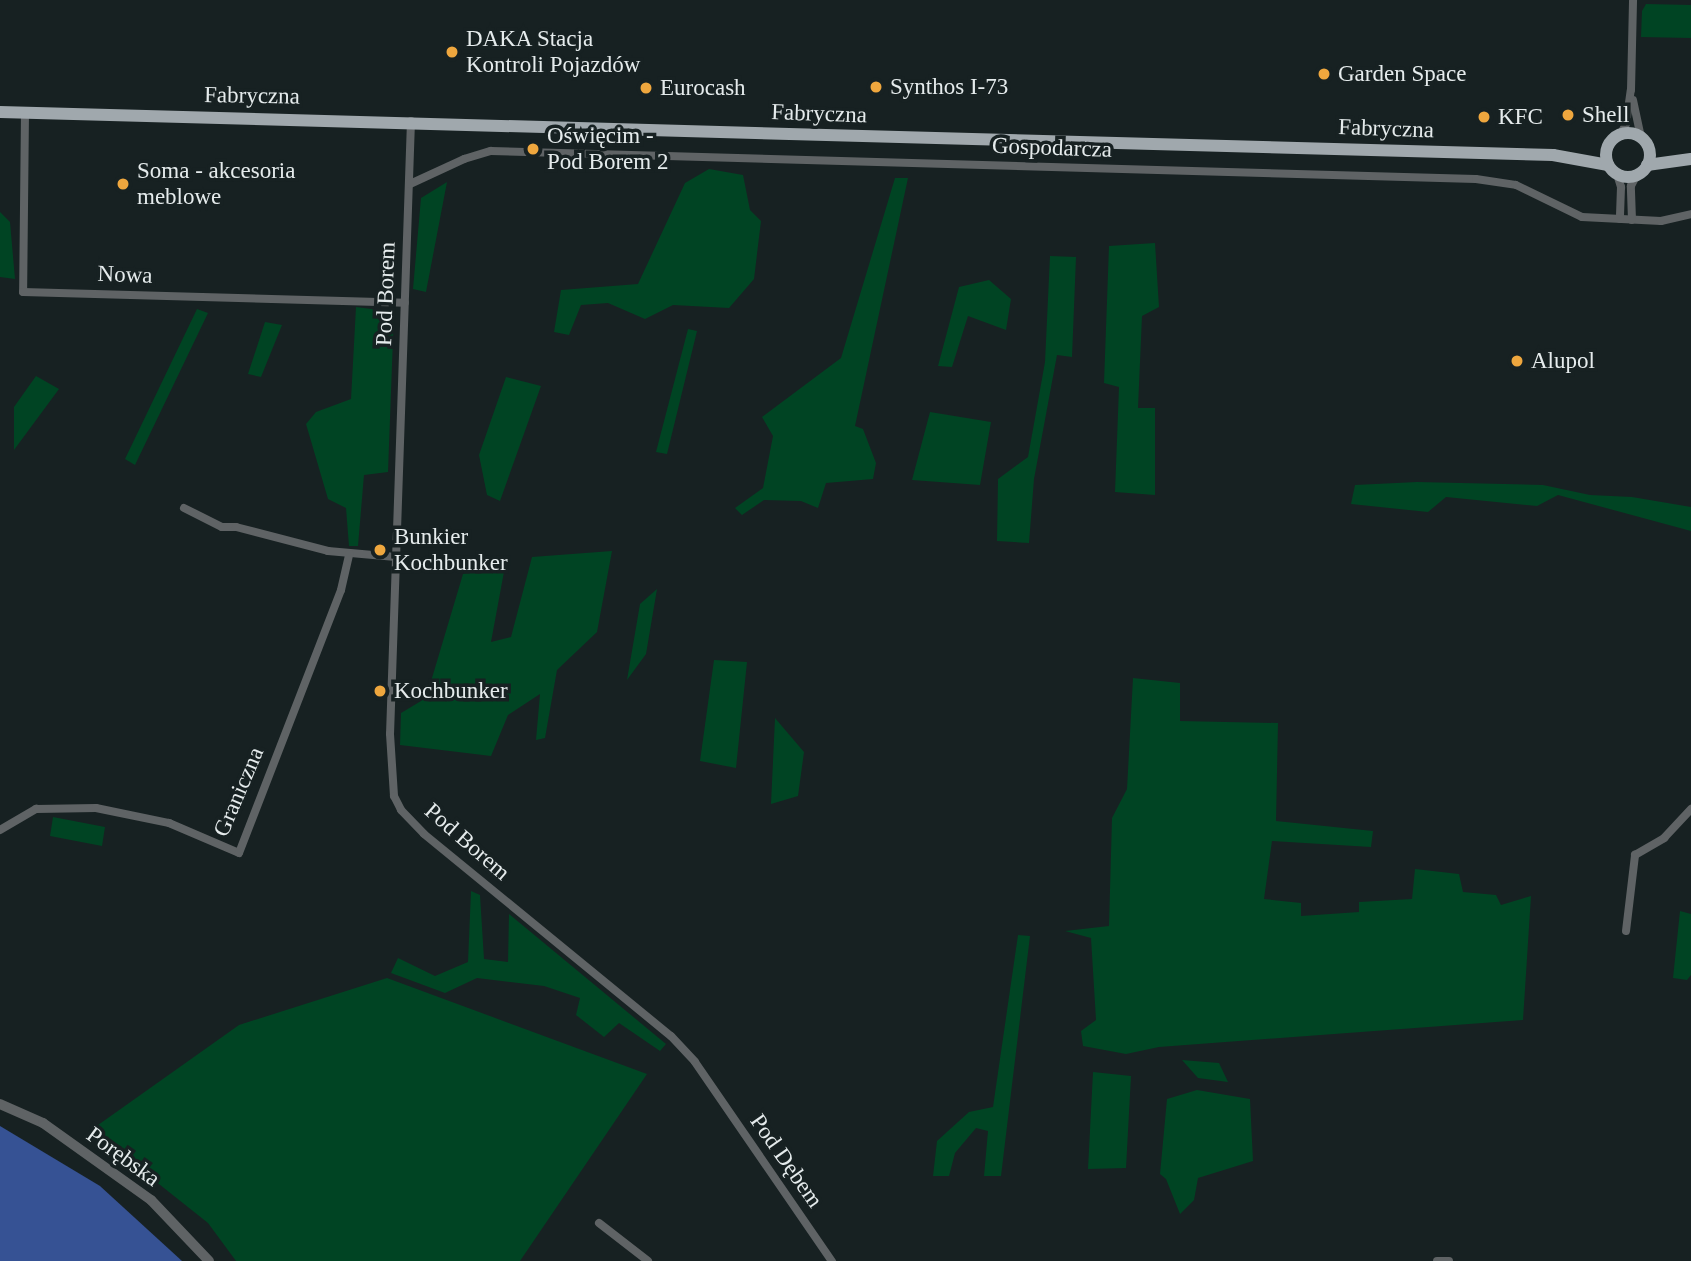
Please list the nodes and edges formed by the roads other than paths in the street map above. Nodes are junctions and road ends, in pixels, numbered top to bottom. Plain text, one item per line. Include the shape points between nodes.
1 (1633, 0) edge
2 (1631, 90) junction
3 (0, 112) edge
4 (25, 112) junction
5 (411, 121) junction
6 (1620, 135) junction
7 (1641, 138) junction
8 (1607, 147) junction
9 (1649, 150) junction
10 (1553, 155) junction
11 (1691, 159) edge
12 (1613, 169) junction
13 (1642, 169) junction
14 (410, 184) junction
15 (1691, 214) edge
16 (1620, 219) junction
17 (1632, 220) junction
18 (405, 303) junction
19 (184, 508) dead end
20 (349, 554) junction
21 (396, 557) junction
22 (1691, 808) edge
23 (0, 830) edge
24 (1626, 931) dead end
25 (708, 1083) joint
26 (0, 1104) edge
27 (600, 1223) dead end
28 (209, 1261) edge
29 (648, 1261) edge
30 (832, 1261) edge
31 (1437, 1261) edge
32 (1449, 1261) edge

1 - 2 street
2 - 6 street
2 - 7 street
3 - 4 main road, Fabryczna
4 - 5 main road, Fabryczna
4 - 18 street, Nowa via 23,292
5 - 10 main road, Fabryczna
5 - 14 street, Pod Borem
6 - 7 main road
6 - 8 main road
7 - 9 main road
8 - 10 main road, Fabryczna
8 - 12 main road
9 - 11 main road
9 - 13 main road
10 - 12 main road, Fabryczna
11 - 13 main road
12 - 13 main road via 1628,177
12 - 16 street via 1621,187
13 - 17 street via 1631,186
14 - 16 street, Gospodarcza via 491,151 1476,179 1516,185 1582,217
14 - 18 street, Pod Borem
15 - 17 street, Gospodarcza via 1661,221
16 - 17 street, Gospodarcza
18 - 21 street, Pod Borem
19 - 20 street via 222,527
20 - 21 street
20 - 23 street, Graniczna via 341,590 239,853 169,823 96,808 36,808
21 - 25 street, Pod Borem via 390,734 394,796 401,810 671,1036
22 - 24 street via 1664,838 1635,855
25 - 30 street, Pod Dębem
26 - 28 street, Porębska via 43,1123 151,1200
27 - 29 street
31 - 32 street

